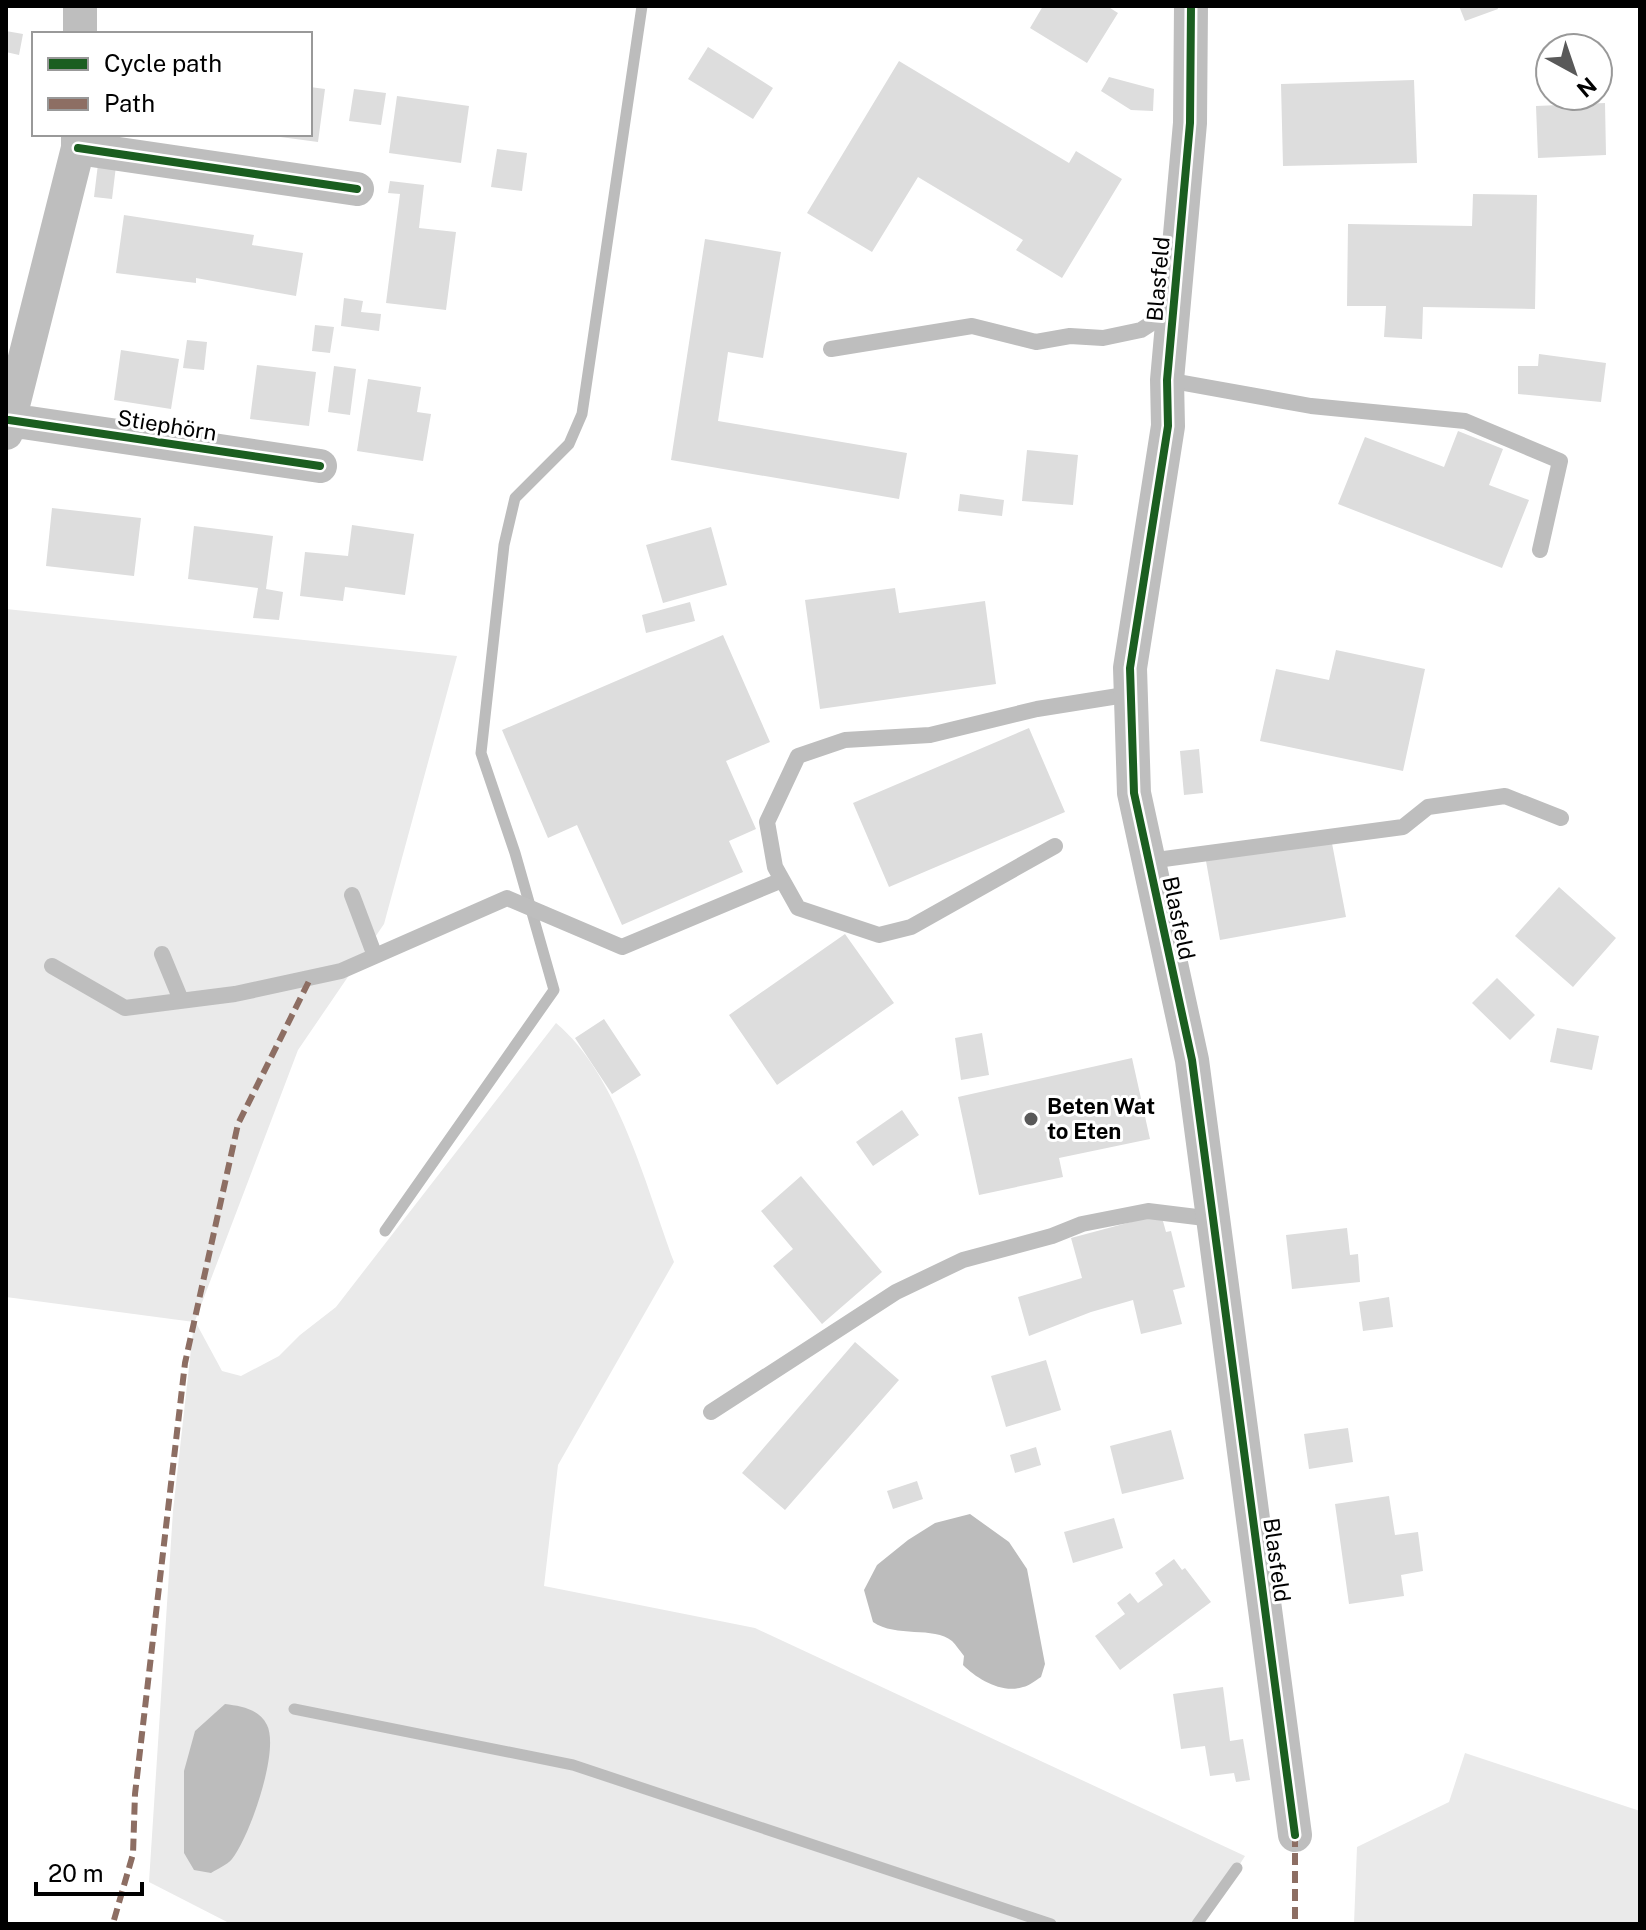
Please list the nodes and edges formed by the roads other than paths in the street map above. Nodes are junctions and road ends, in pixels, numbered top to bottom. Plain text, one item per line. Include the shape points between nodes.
1 (80, 6) edge
2 (1191, 6) edge
3 (80, 32) edge
4 (78, 141) edge
5 (357, 189) dead end
6 (1174, 309) junction
7 (831, 349) dead end
8 (1167, 380) junction
9 (7, 426) edge
10 (320, 466) dead end
11 (1540, 550) dead end
12 (1131, 694) junction
13 (1561, 818) dead end
14 (1055, 846) dead end
15 (1149, 861) junction
16 (782, 880) junction
17 (352, 895) dead end
18 (162, 954) dead end
19 (375, 956) junction
20 (52, 966) dead end
21 (181, 1000) junction
22 (1213, 1219) junction
23 (711, 1412) dead end
24 (1295, 1835) dead end

1 - 3 street
2 - 6 street, Blasfeld via 1190,123
4 - 5 street, Stiephörn
4 - 9 street, Stiephörn
6 - 7 lane via 1141,330 1103,338 1036,342 972,326
6 - 8 street, Blasfeld
8 - 11 lane via 1311,406 1465,421 1560,461
8 - 12 street, Blasfeld via 1168,426 1130,668
9 - 10 street, Stiephörn
12 - 15 street, Blasfeld via 1134,793
12 - 16 lane via 1037,709 930,735 845,740 798,756 767,822
13 - 15 lane via 1505,796 1472,799 1428,807 1403,827
14 - 16 lane via 911,927 879,935 798,908
15 - 22 street, Blasfeld via 1192,1060
16 - 19 lane via 622,947 507,898
17 - 19 lane
18 - 21 lane
19 - 21 lane via 341,971
20 - 21 lane via 125,1008
22 - 23 lane via 1148,1211 1082,1224 963,1260 896,1292
22 - 24 street, Blasfeld

